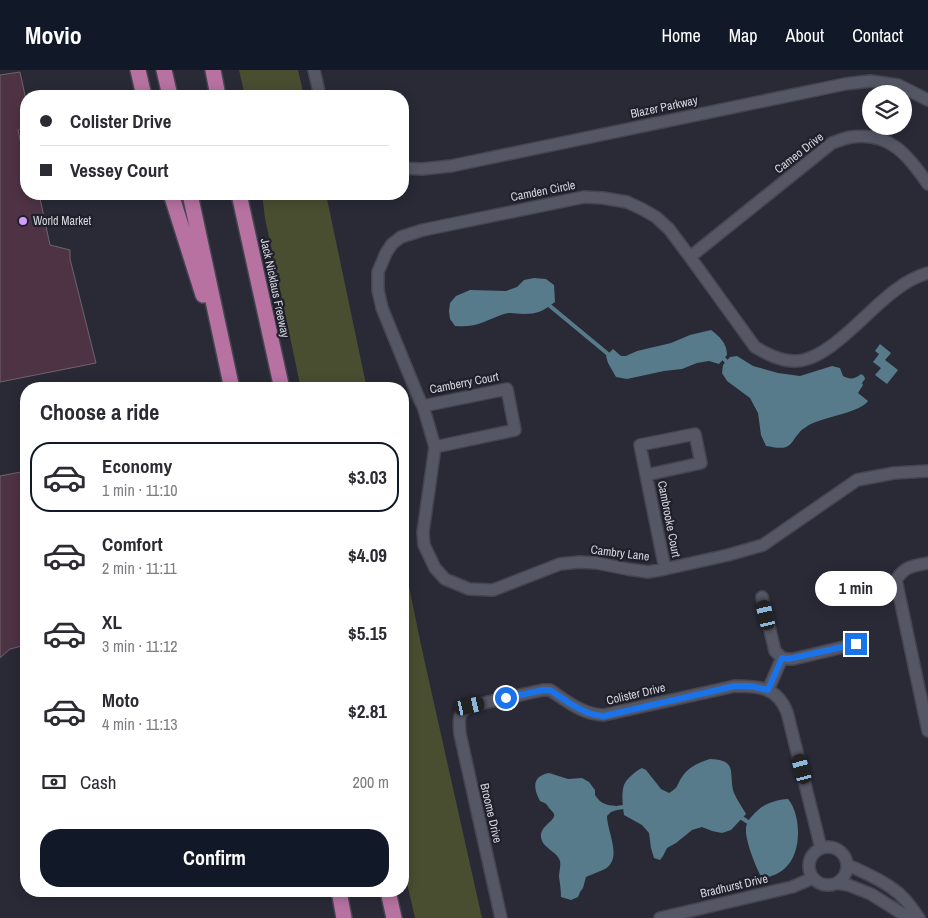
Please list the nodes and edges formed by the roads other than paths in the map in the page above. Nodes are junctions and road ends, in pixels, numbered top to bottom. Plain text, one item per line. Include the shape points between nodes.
1 (138, 70) edge
2 (164, 70) edge
3 (213, 70) edge
4 (314, 70) edge
5 (143, 90) edge
6 (169, 90) edge
7 (217, 90) edge
8 (319, 90) edge
9 (928, 100) edge
10 (409, 168) edge
11 (928, 184) edge
12 (172, 200) edge
13 (191, 200) edge
14 (240, 200) edge
15 (690, 257) junction
16 (928, 273) edge
17 (230, 382) edge
18 (280, 382) edge
19 (423, 406) junction
20 (435, 446) junction
21 (928, 471) edge
22 (646, 475) junction
23 (928, 563) edge
24 (665, 569) junction
25 (762, 597) dead end
26 (856, 644) dead end
27 (782, 658) junction
28 (768, 690) junction
29 (460, 714) joint
30 (928, 731) edge
31 (821, 848) junction
32 (848, 865) junction
33 (814, 878) junction
34 (837, 883) junction
35 (340, 897) edge
36 (389, 897) edge
37 (344, 918) edge
38 (394, 918) edge
39 (501, 918) edge
40 (660, 918) edge
41 (909, 918) edge
42 (919, 918) edge

1 - 5 highway
2 - 6 highway
3 - 7 highway
4 - 8 street
9 - 10 street, Blazer Parkway via 898,85 870,81 845,84 451,166
11 - 15 street, Cameo Drive via 898,148 884,140 849,137 832,143
12 - 17 highway
13 - 17 highway
14 - 18 highway, Jack Nicklaus Freeway
15 - 16 street, Camden Circle via 755,347 775,357 795,361 826,350 897,289
15 - 19 street, Camden Circle via 656,217 626,202 603,198 584,197 558,202 401,237 392,244 382,262 378,272 378,290 382,308
19 - 20 street, Cambry Lane
19 - 20 street, Camberry Court via 507,388 515,430
20 - 24 street, Cambry Lane via 423,532 429,558 445,579 469,589 493,590 560,564 598,563 648,572
21 - 24 street, Cambry Lane via 857,480 763,545
22 - 22 street, Cambrooke Court via 701,463 695,434 640,445
22 - 24 street, Cambrooke Court
23 - 30 street via 910,566 896,580
25 - 27 street via 775,651
26 - 27 street
27 - 28 street
28 - 29 street, Colister Drive via 735,686 604,716 586,713 550,690 543,690 470,706
28 - 31 street via 780,698 787,712
29 - 39 street, Broome Drive via 460,734
31 - 32 street via 827,846 839,850
31 - 33 street via 810,861
32 - 34 street via 843,879
32 - 42 street via 893,889
33 - 34 street via 824,885
33 - 40 street, Bradhurst Drive via 792,887
34 - 41 street via 871,894
35 - 37 highway
36 - 38 highway

